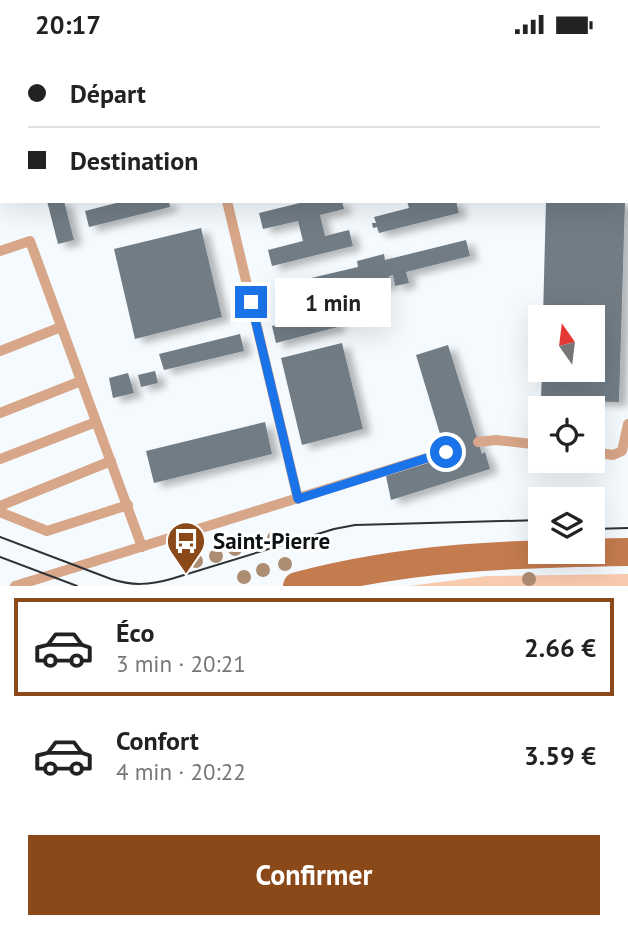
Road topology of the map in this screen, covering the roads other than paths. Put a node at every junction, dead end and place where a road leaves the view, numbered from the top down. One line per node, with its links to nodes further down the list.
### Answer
1 (227, 203): 15 (lane)
2 (0, 251): 3 (lane)
3 (61, 327): 4 (lane); 5 (lane)
4 (0, 351)
5 (81, 381): 6 (lane); 7 (lane)
6 (0, 413)
7 (96, 422): 13 (lane); 14 (lane)
8 (628, 424): 12 (lane)
9 (478, 442): 10 (lane)
10 (528, 444)
11 (446, 452): 15 (lane)
12 (605, 454)
13 (0, 459)
14 (111, 461): 16 (lane); 17 (lane)
15 (298, 499): 19 (lane)
16 (128, 505): 18 (lane); 19 (lane)
17 (0, 506)
18 (0, 512)
19 (142, 547): 21 (lane)
20 (628, 552): 22 (main road)
21 (15, 586)
22 (297, 586)

